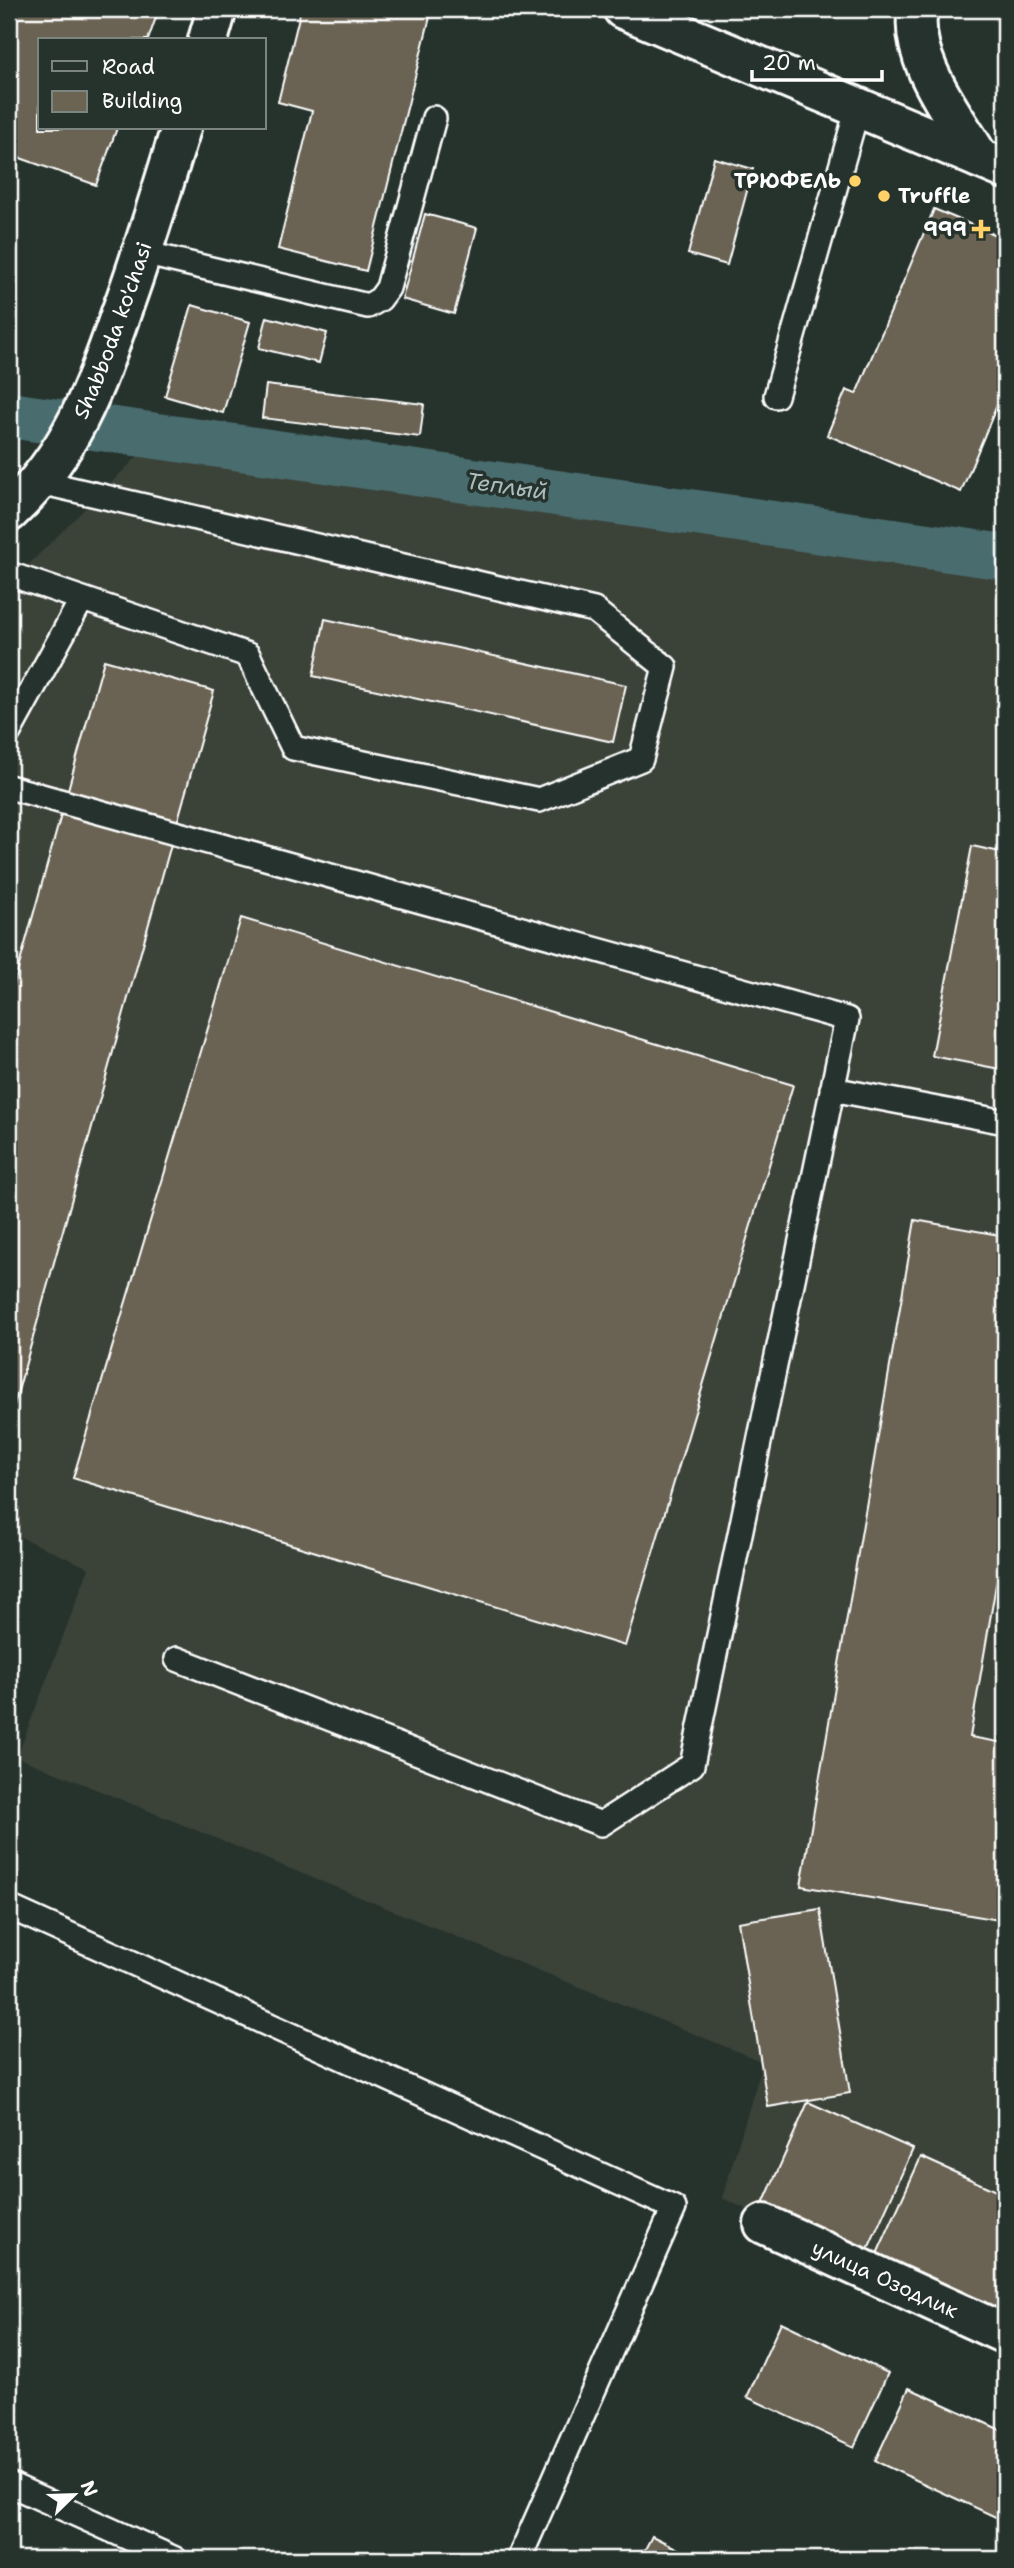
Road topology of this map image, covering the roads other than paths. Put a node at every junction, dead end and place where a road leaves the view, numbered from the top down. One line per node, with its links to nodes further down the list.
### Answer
1 (217, 9): 4 (main road)
2 (623, 9): 5 (main road)
3 (918, 9): 8 (main road)
4 (209, 38)
5 (858, 107): 8 (main road); 10 (lane)
6 (434, 118): 9 (lane)
7 (180, 130): 9 (main road, Shabboda ko'chasi)
8 (992, 164)
9 (143, 253): 11 (main road, Shabboda ko'chasi)
10 (776, 396)
11 (36, 481): 12 (main road, Shabboda ko'chasi); 14 (lane)
12 (9, 512)
13 (9, 574): 14 (lane)
14 (82, 599): 15 (lane)
15 (9, 732)
16 (9, 787): 17 (lane)
17 (832, 1089): 18 (lane); 19 (lane)
18 (1005, 1122)
19 (177, 1659)
20 (9, 1906): 25 (lane)
21 (764, 2224): 22 (main road, улица Озодлик)
22 (1005, 2334)
23 (9, 2484): 24 (lane)
24 (175, 2559)
25 (519, 2559)

